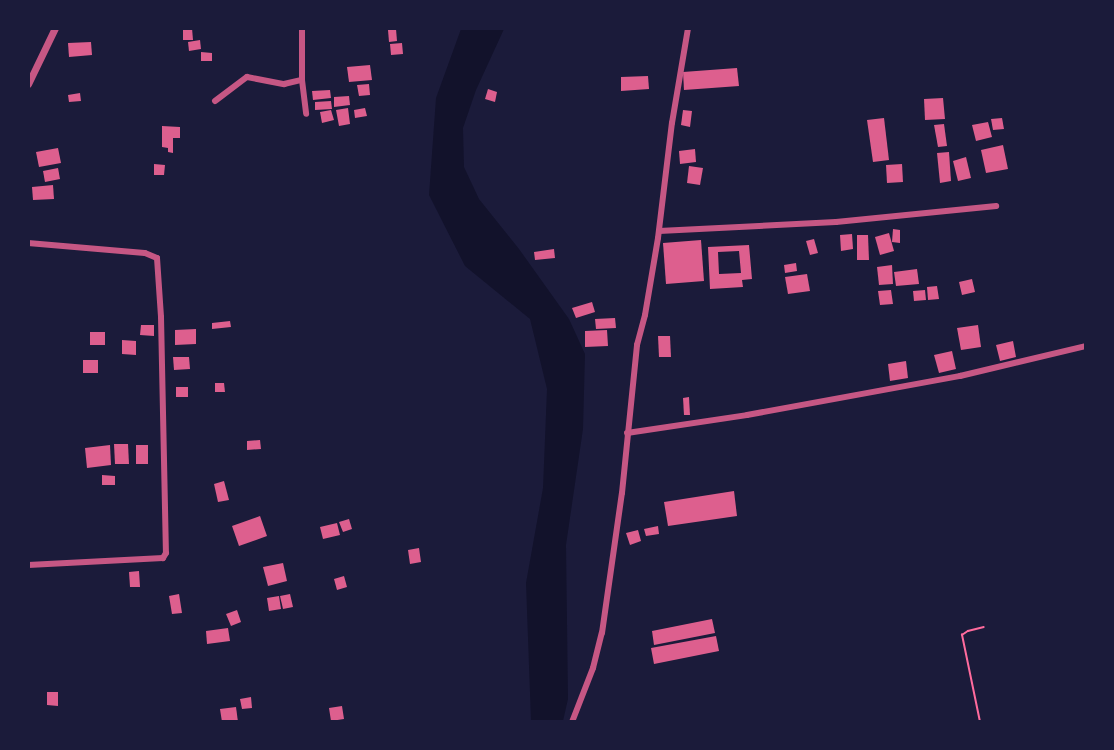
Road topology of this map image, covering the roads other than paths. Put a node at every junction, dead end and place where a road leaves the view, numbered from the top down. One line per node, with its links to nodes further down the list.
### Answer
1 (55, 28): 5 (street)
2 (302, 28): 4 (street)
3 (688, 28): 9 (street)
4 (302, 80): 6 (street); 7 (street)
5 (28, 84)
6 (214, 101)
7 (306, 114)
8 (996, 206): 9 (street)
9 (659, 231): 12 (street)
10 (28, 243): 13 (street)
11 (1086, 346): 12 (street)
12 (627, 433): 14 (street)
13 (28, 565)
14 (572, 722)

